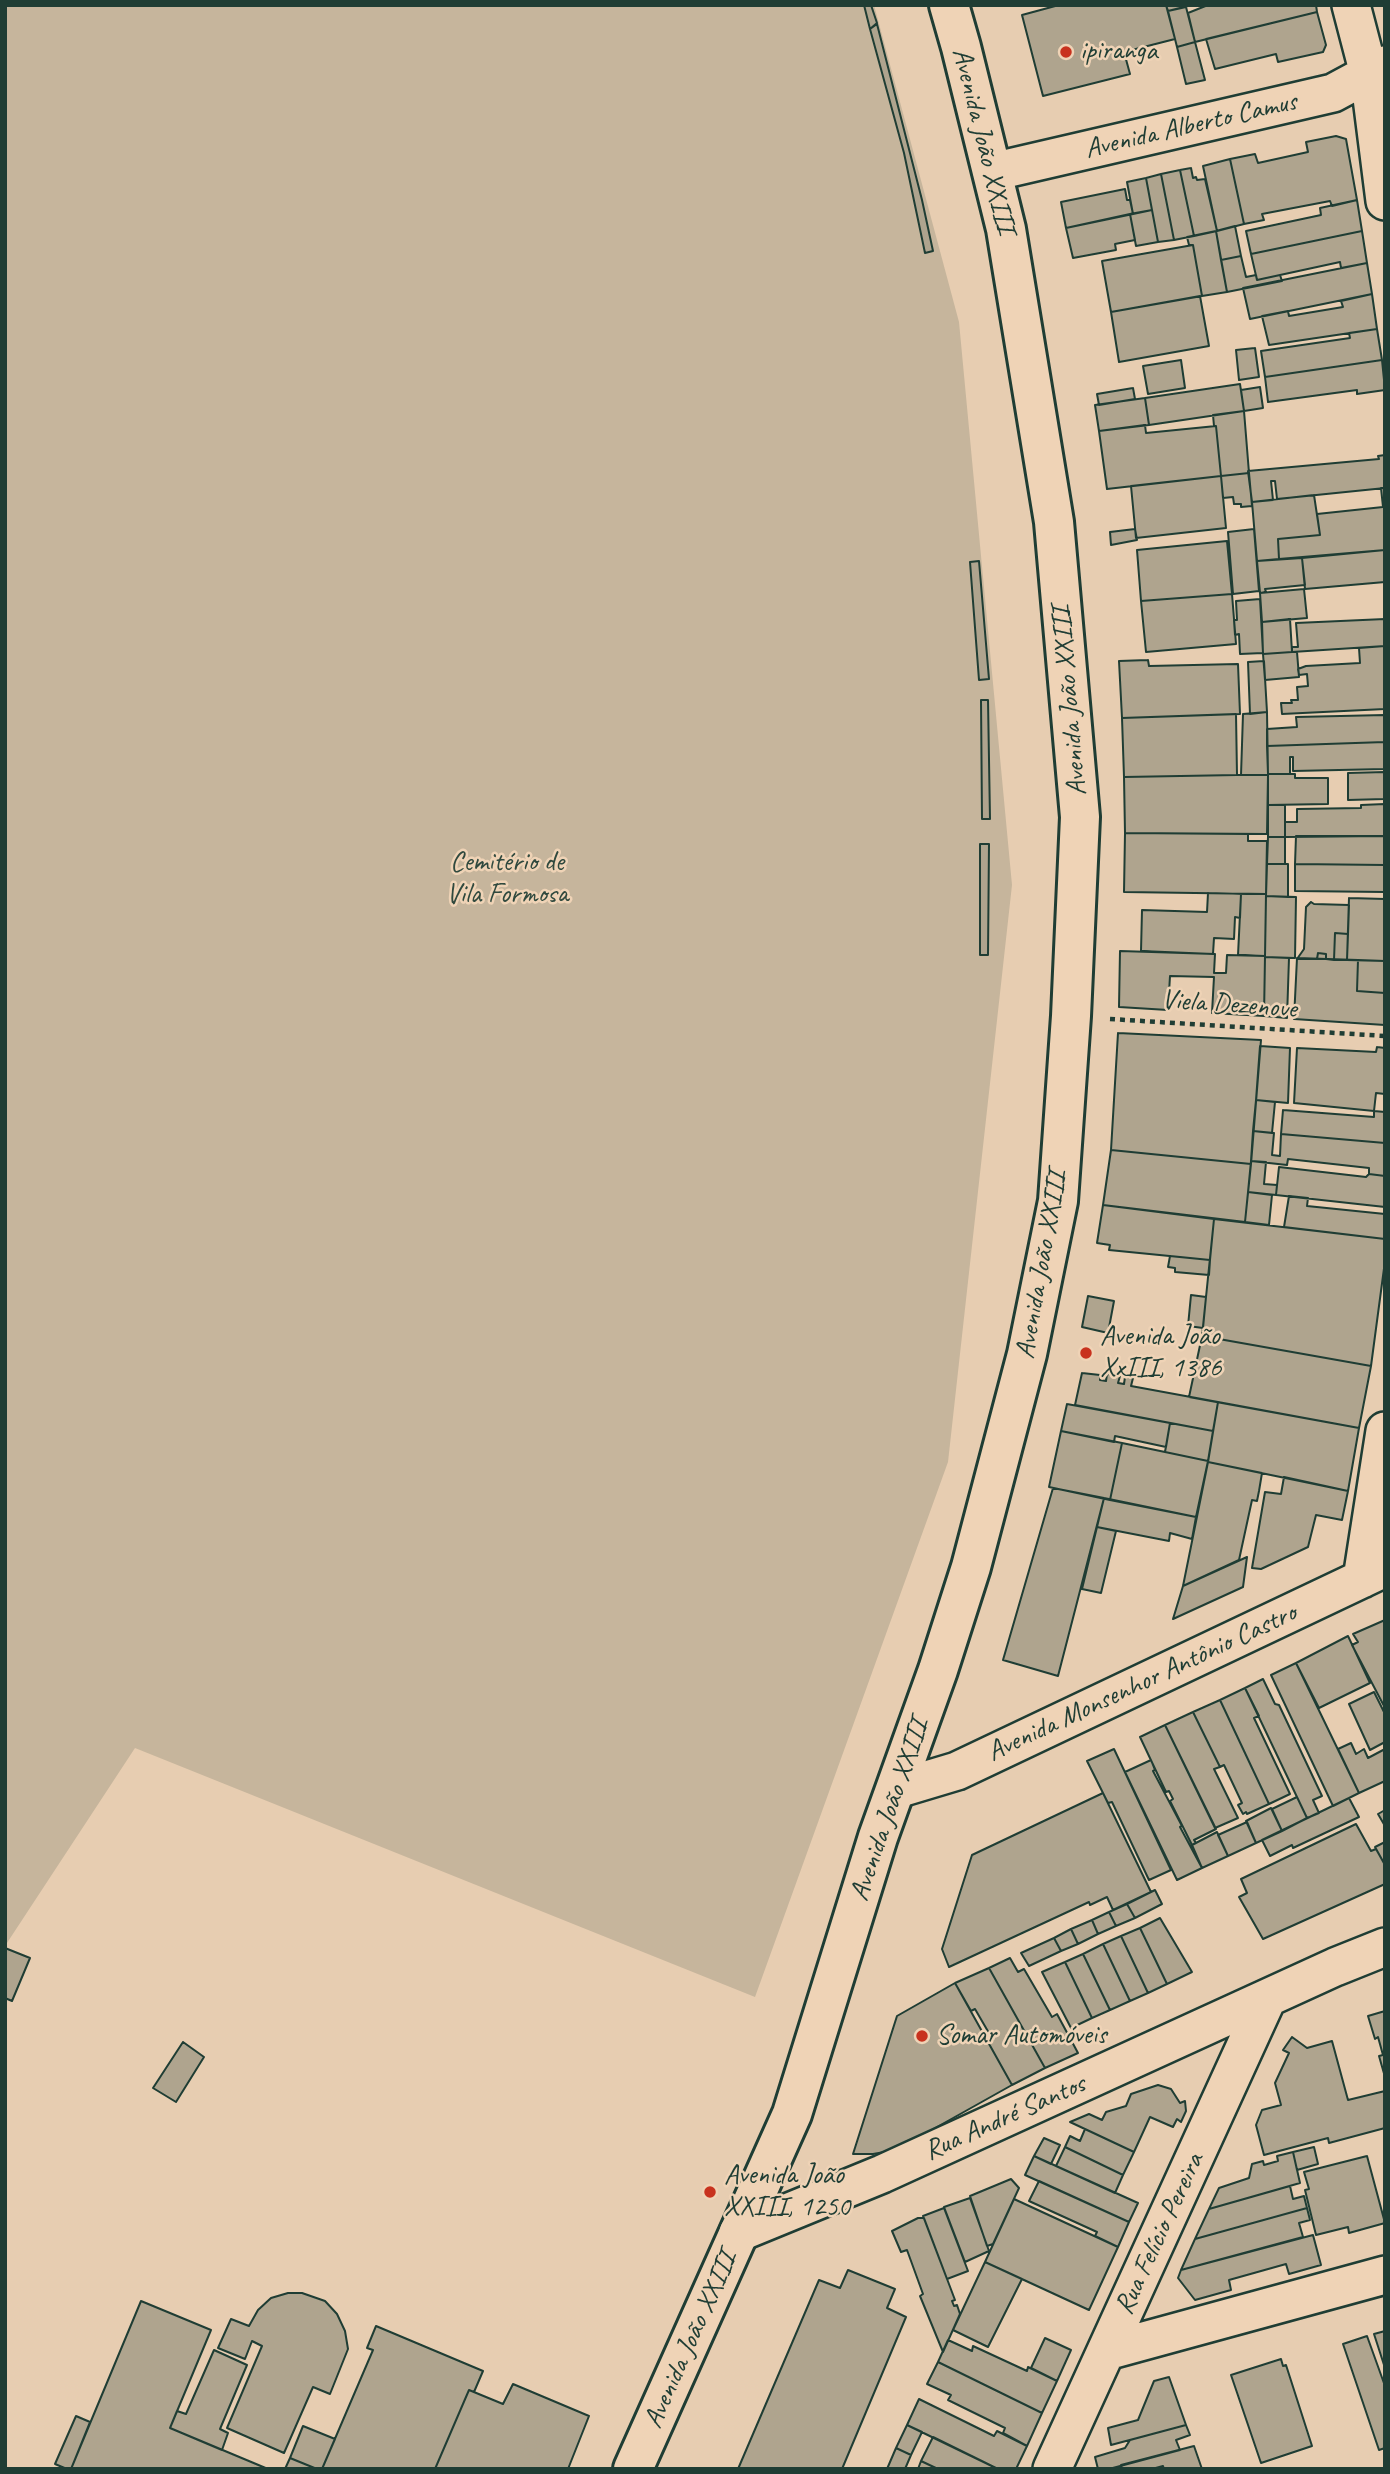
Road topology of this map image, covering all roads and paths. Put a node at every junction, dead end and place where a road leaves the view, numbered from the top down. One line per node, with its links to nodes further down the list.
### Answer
1 (949, 5): 4 (main road, Avenida João XXIII)
2 (1351, 5): 3 (street)
3 (1377, 69): 4 (street, Avenida Alberto Camus); 5 (street)
4 (992, 172): 6 (main road, Avenida João XXIII)
5 (1385, 201)
6 (1071, 1016): 7 (path, Viela Dezenove); 10 (main road, Avenida João XXIII)
7 (1385, 1036)
8 (1385, 1431): 9 (street)
9 (1374, 1573): 10 (street, Avenida Monsenhor Antônio Castro)
10 (897, 1789): 13 (main road, Avenida João XXIII)
11 (1385, 1947): 12 (street, Rua André Santos)
12 (1267, 1999): 13 (street, Rua André Santos); 15 (street, Rua Felício Pereira)
13 (738, 2233): 16 (main road, Avenida João XXIII)
14 (1385, 2275): 15 (street)
15 (1107, 2351): 17 (street, Rua Felício Pereira)
16 (634, 2469)
17 (1052, 2469)

